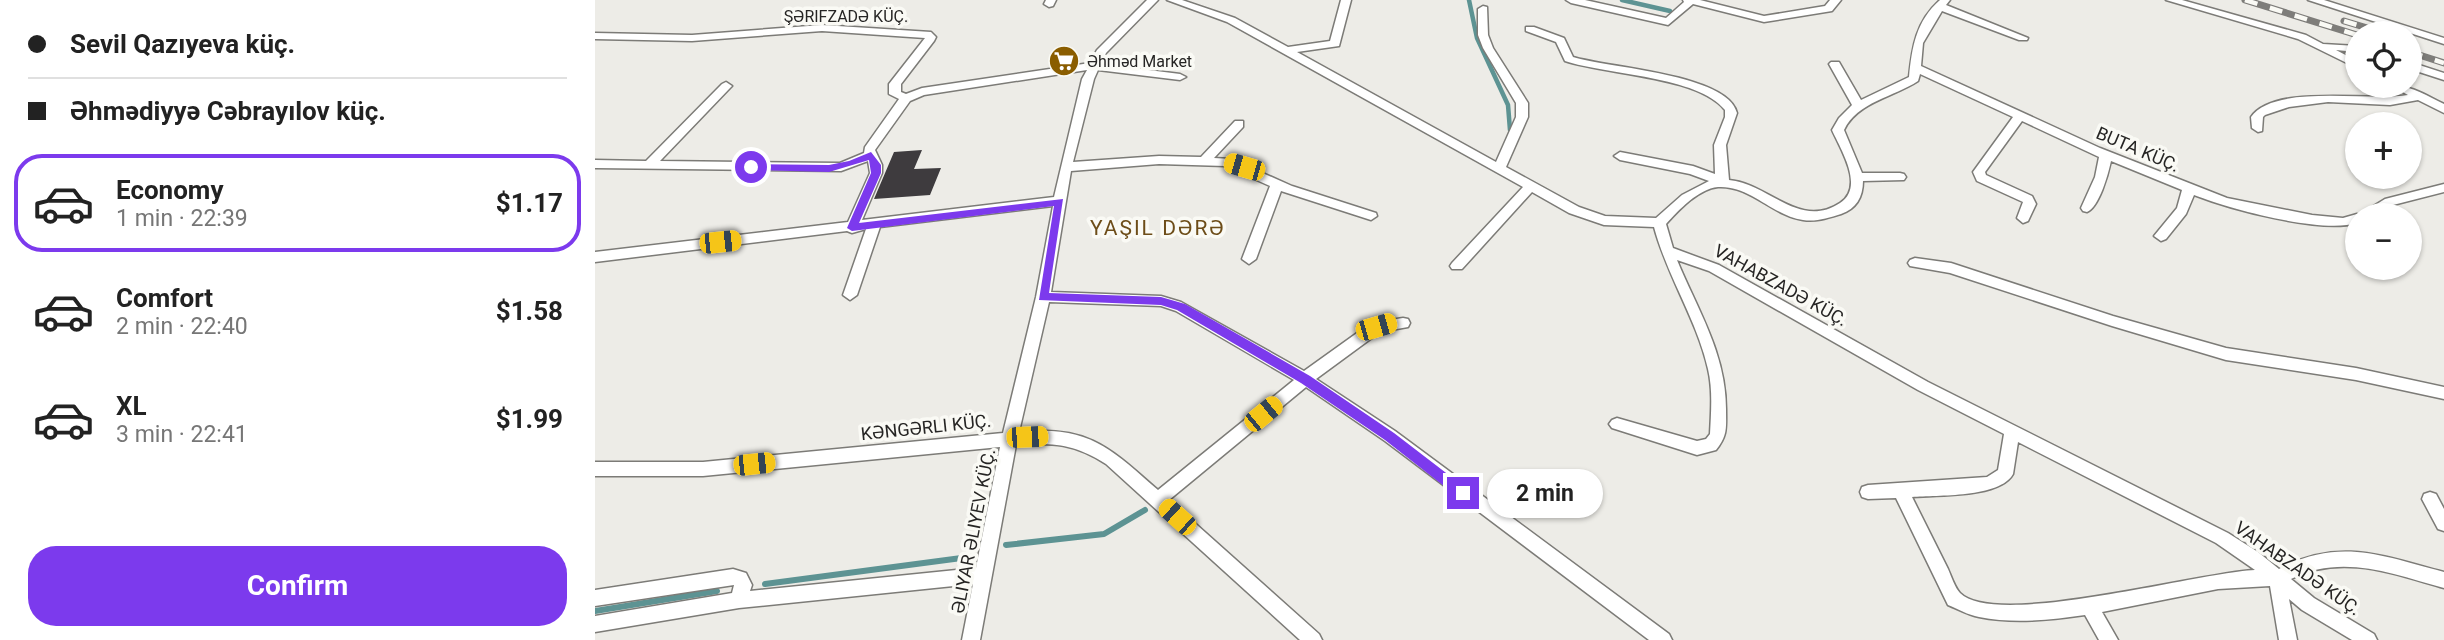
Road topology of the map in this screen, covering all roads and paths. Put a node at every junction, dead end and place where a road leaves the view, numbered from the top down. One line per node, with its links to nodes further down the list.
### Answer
1 (1153, 0): 26 (street, ƏLIYAR ƏLIYEV KÜÇ.)
2 (1172, 0): 12 (street)
3 (1193, 0): 12 (street)
4 (1346, 0): 23 (street)
5 (1571, 0): 10 (street)
6 (1738, 0): 14 (street)
7 (1836, 0): 14 (street)
8 (2171, 0): 15 (street)
9 (2313, 0): 20 (street)
10 (1689, 1): 14 (street)
11 (1942, 3): 19 (street); 27 (street)
12 (1206, 9): 23 (street)
13 (1483, 9): 47 (street)
14 (1736, 13)
15 (2241, 22): 17 (street); 21 (street)
16 (1530, 29): 50 (street)
17 (2231, 32)
18 (595, 36): 33 (street, ŞƏRIFZADƏ KÜÇ.)
19 (2023, 38)
20 (2444, 41)
21 (2326, 46): 22 (street); 24 (street)
22 (2345, 48)
23 (1288, 50): 47 (street)
24 (2345, 58)
25 (1835, 64): 35 (street)
26 (1093, 66): 29 (street); 33 (street); 46 (street, ƏLIYAR ƏLIYEV KÜÇ.)
27 (1917, 68): 35 (street); 37 (street, BUTA KÜÇ.)
28 (2422, 69): 30 (street)
29 (1180, 77)
30 (2444, 77)
31 (726, 86): 45 (street)
32 (2422, 97): 36 (street)
33 (905, 98): 40 (street)
34 (2413, 98): 39 (street)
35 (1859, 107): 48 (street)
36 (2444, 109)
37 (2019, 117): 41 (street, BUTA KÜÇ.); 59 (street)
38 (1239, 124): 43 (street)
39 (2257, 128)
40 (871, 155): 45 (street); 63 (street)
41 (2106, 155): 54 (street, BUTA KÜÇ.); 57 (street)
42 (1620, 156): 50 (street)
43 (1205, 160): 46 (street); 51 (street)
44 (595, 164): 45 (street)
45 (649, 165)
46 (1066, 167): 55 (street, ƏLIYAR ƏLIYEV KÜÇ.)
47 (1499, 170): 52 (street)
48 (1857, 177): 49 (street); 50 (street)
49 (1900, 177)
50 (1723, 182): 61 (street)
51 (1277, 185): 58 (street); 67 (street)
52 (1530, 187): 61 (street); 69 (street)
53 (2444, 188): 56 (street)
54 (2188, 189): 60 (street, BUTA KÜÇ.); 64 (street)
55 (1060, 201): 62 (street); 71 (street, ƏLIYAR ƏLIYEV KÜÇ.)
56 (2387, 203)
57 (2087, 208)
58 (1371, 216)
59 (2023, 218)
60 (2345, 222)
61 (1659, 223): 65 (street)
62 (874, 225): 63 (street); 70 (street)
63 (852, 228): 66 (street)
64 (2161, 236)
65 (1667, 251): 75 (street); 76 (street, VAHABZADƏ KÜÇ.)
66 (595, 257)
67 (1249, 259)
68 (1915, 263): 74 (street)
69 (1457, 266)
70 (850, 295)
71 (1043, 297): 73 (street); 77 (street, ƏLIYAR ƏLIYEV KÜÇ.)
72 (1403, 323): 73 (street)
73 (1305, 379): 82 (street); 93 (street)
74 (2444, 393)
75 (1617, 424)
76 (2012, 431): 79 (street); 85 (street, VAHABZADƏ KÜÇ.)
77 (1010, 438): 78 (street, KƏNGƏRLI KÜÇ.); 82 (street, KƏNGƏRLI KÜÇ.); 84 (street, ƏLIYAR ƏLIYEV KÜÇ.)
78 (595, 469)
79 (1901, 491): 80 (street); 89 (street)
80 (1868, 492)
81 (2430, 499): 83 (street)
82 (1158, 500): 92 (street, KƏNGƏRLI KÜÇ.)
83 (2444, 524)
84 (985, 575): 88 (street); 91 (street, ƏLIYAR ƏLIYEV KÜÇ.)
85 (2277, 578): 86 (street); 89 (street); 95 (street); 96 (street, VAHABZADƏ KÜÇ.)
86 (2444, 580)
87 (595, 598): 88 (street)
88 (739, 600): 90 (street)
89 (2090, 607): 94 (street)
90 (595, 624)
91 (971, 640)
92 (1313, 640)
93 (1663, 640)
94 (2109, 640)
95 (2288, 640)
96 (2368, 640)

